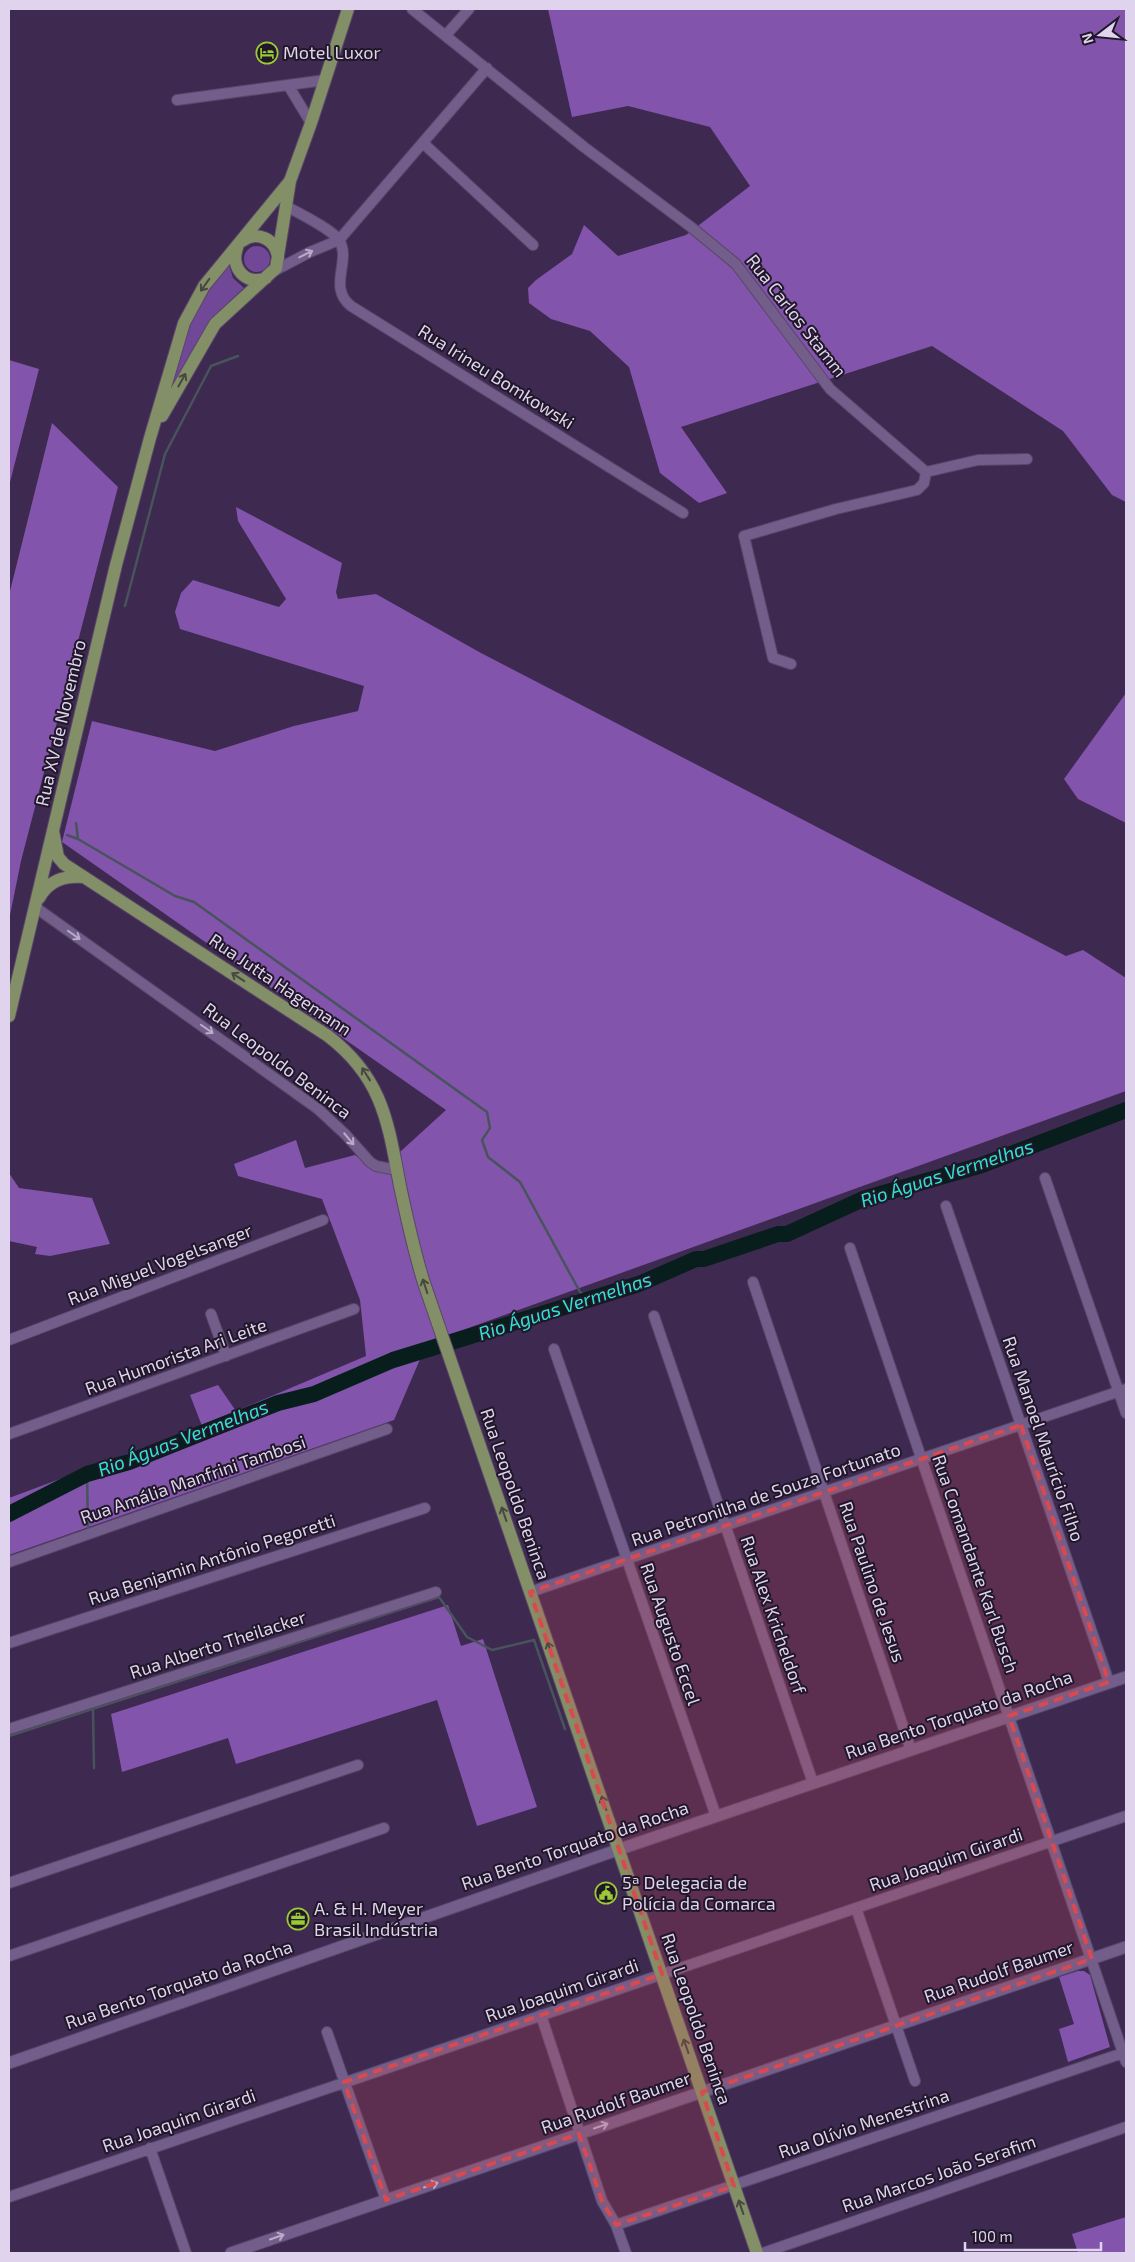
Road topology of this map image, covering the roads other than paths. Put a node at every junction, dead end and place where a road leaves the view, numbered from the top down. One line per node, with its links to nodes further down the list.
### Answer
1 (348, 9): 6 (main road, Rua XV de Novembro)
2 (412, 9): 4 (street, Rua Carlos Stamm)
3 (469, 9): 4 (street)
4 (446, 35): 5 (street, Rua Carlos Stamm)
5 (487, 68): 10 (street); 20 (street, Rua Carlos Stamm)
6 (325, 80): 7 (street); 9 (main road, Rua XV de Novembro)
7 (288, 85): 8 (street); 9 (street)
8 (177, 100)
9 (311, 123): 11 (main road, Rua XV de Novembro)
10 (423, 143): 13 (street); 14 (street)
11 (290, 181): 12 (main road, Rua XV de Novembro); 15 (main road, Rua XV de Novembro)
12 (286, 206): 13 (street); 16 (main road, Rua XV de Novembro)
13 (339, 240): 17 (street, one-way to 13); 21 (street, Rua Irineu Bomkowski)
14 (533, 245)
15 (238, 246): 16 (main road); 17 (main road); 18 (main road, Rua XV de Novembro, one-way to 18)
16 (278, 258): 17 (main road, Rua XV de Novembro)
17 (271, 274): 18 (main road, Rua XV de Novembro, one-way to 17)
18 (150, 438): 23 (main road, Rua XV de Novembro)
19 (1026, 459): 20 (street)
20 (926, 472): 22 (street)
21 (683, 513)
22 (791, 664)
23 (53, 831): 24 (main road, Rua Jutta Hagemann); 25 (main road, Rua XV de Novembro)
24 (83, 877): 25 (main road); 27 (main road, Rua Jutta Hagemann, one-way to 24)
25 (34, 907): 26 (main road, Rua XV de Novembro); 27 (street, Rua Leopoldo Beninca, one-way to 27)
26 (9, 1016)
27 (397, 1170): 51 (main road, Rua Leopoldo Beninca, one-way to 27)
28 (1045, 1178): 39 (street)
29 (946, 1206): 41 (street, Rua Manoel Maurício Filho)
30 (323, 1220): 36 (street, Rua Miguel Vogelsanger)
31 (850, 1248): 44 (street, Rua Comandante Karl Busch)
32 (753, 1282): 45 (street, Rua Paulino de Jesus)
33 (354, 1309): 38 (street, Rua Humorista Ari Leite)
34 (211, 1314): 38 (street)
35 (654, 1316): 47 (street, Rua Alex Kricheldorf)
36 (9, 1340)
37 (554, 1349): 48 (street, Rua Augusto Eccel)
38 (226, 1356): 43 (street, Rua Humorista Ari Leite)
39 (1123, 1390): 40 (street); 41 (street, Rua Petronilha de Souza Fortunato)
40 (1126, 1413)
41 (1021, 1425): 44 (street, Rua Petronilha de Souza Fortunato); 54 (street, Rua Manoel Maurício Filho)
42 (387, 1429): 49 (street, Rua Amália Manfrini Tambosi)
43 (9, 1434)
44 (922, 1459): 45 (street, Rua Petronilha de Souza Fortunato); 55 (street, Rua Comandante Karl Busch)
45 (824, 1492): 47 (street, Rua Petronilha de Souza Fortunato); 57 (street, Rua Paulino de Jesus)
46 (425, 1508): 52 (street, Rua Benjamin Antônio Pegoretti)
47 (725, 1526): 48 (street, Rua Petronilha de Souza Fortunato); 59 (street, Rua Alex Kricheldorf)
48 (627, 1560): 51 (street, Rua Petronilha de Souza Fortunato); 60 (street, Rua Augusto Eccel)
49 (9, 1562)
50 (436, 1592): 56 (street, Rua Alberto Theilacker)
51 (530, 1592): 64 (main road, Rua Leopoldo Beninca, one-way to 51)
52 (9, 1643)
53 (1126, 1677): 54 (street, Rua Bento Torquato da Rocha)
54 (1109, 1682): 55 (street, Rua Bento Torquato da Rocha)
55 (1009, 1716): 57 (street, Rua Bento Torquato da Rocha); 63 (street, Rua Comandante Karl Busch)
56 (9, 1729)
57 (912, 1750): 59 (street, Rua Bento Torquato da Rocha)
58 (358, 1765): 65 (street)
59 (813, 1783): 60 (street, Rua Bento Torquato da Rocha)
60 (716, 1816): 64 (street, Rua Bento Torquato da Rocha)
61 (1126, 1816): 63 (street, Rua Joaquim Girardi)
62 (384, 1828): 68 (street)
63 (1051, 1841): 66 (street, Rua Joaquim Girardi); 69 (street, Rua Comandante Karl Busch)
64 (620, 1849): 70 (main road, Rua Leopoldo Beninca); 75 (street, Rua Bento Torquato da Rocha)
65 (9, 1883)
66 (856, 1908): 70 (street, Rua Joaquim Girardi); 72 (street)
67 (1126, 1947): 69 (street, Rua Rudolf Baumer)
68 (9, 1956)
69 (1092, 1959): 72 (street, Rua Rudolf Baumer); 74 (street, Rua Comandante Karl Busch)
70 (662, 1974): 71 (street, Rua Joaquim Girardi); 78 (main road, Rua Leopoldo Beninca, one-way to 70)
71 (541, 2015): 77 (street, Rua Joaquim Girardi); 80 (street)
72 (896, 2026): 76 (street); 78 (street, Rua Rudolf Baumer)
73 (327, 2032): 77 (street)
74 (1125, 2057): 82 (street, Rua Olívio Menestrina)
75 (9, 2063)
76 (915, 2081)
77 (344, 2082): 81 (street, Rua Joaquim Girardi); 84 (street)
78 (702, 2092): 80 (street, Rua Rudolf Baumer, one-way to 78); 82 (main road, Rua Leopoldo Beninca)
79 (1126, 2127): 90 (street, Rua Marcos João Serafim)
80 (579, 2134): 84 (street, Rua Rudolf Baumer, one-way to 80); 85 (street)
81 (150, 2148): 83 (street, Rua Joaquim Girardi); 86 (street)
82 (734, 2186): 85 (street, Rua Olívio Menestrina); 89 (main road, Rua Leopoldo Beninca, one-way to 82)
83 (9, 2197)
84 (386, 2200): 87 (street, Rua Rudolf Baumer, one-way to 84)
85 (616, 2225): 88 (street)
86 (186, 2253)
87 (231, 2253)
88 (626, 2253)
89 (757, 2253)
90 (764, 2253)

